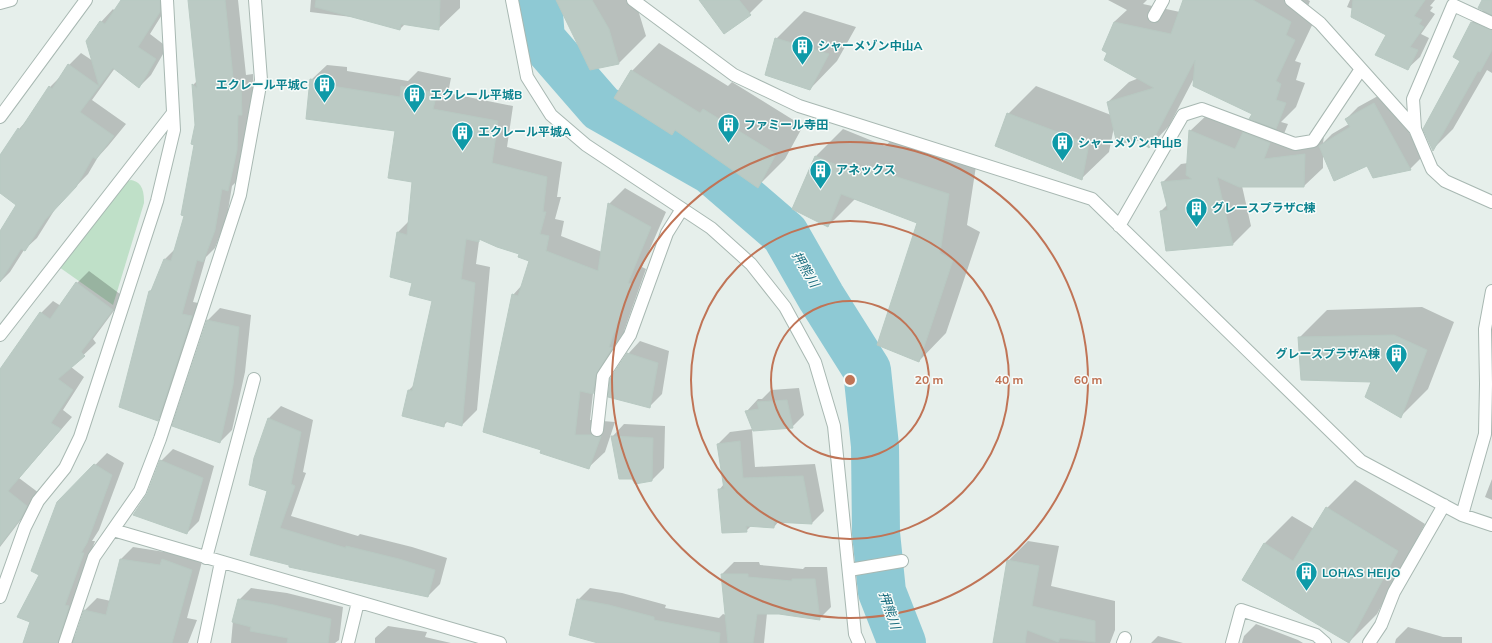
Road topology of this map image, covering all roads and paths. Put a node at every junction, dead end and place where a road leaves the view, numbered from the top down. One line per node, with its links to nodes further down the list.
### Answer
1 (11, 0): 9 (street)
2 (86, 0): 14 (street)
3 (167, 0): 13 (street)
4 (256, 0): 26 (street)
5 (512, 0): 17 (street)
6 (633, 0): 18 (street)
7 (1163, 0): 10 (street)
8 (1291, 0): 12 (street)
9 (0, 3)
10 (1154, 16)
11 (1492, 23): 15 (street)
12 (1361, 69): 15 (street); 18 (street)
13 (173, 113): 20 (street); 31 (street)
14 (0, 117)
15 (1415, 129): 16 (street)
16 (1492, 202)
17 (682, 209): 22 (street); 30 (street)
18 (1119, 226): 23 (street)
19 (1492, 291): 24 (street)
20 (0, 335)
21 (254, 379): 27 (street)
22 (597, 430)
23 (1444, 505): 24 (street); 40 (street)
24 (1462, 515): 25 (street)
25 (1492, 525)
26 (113, 530): 27 (street); 33 (street)
27 (206, 558): 29 (street)
28 (902, 561): 30 (street)
29 (221, 562): 32 (street); 34 (street)
30 (849, 570): 37 (street)
31 (0, 597)
32 (358, 602): 35 (street); 36 (street)
33 (65, 643)
34 (204, 643)
35 (348, 643)
36 (500, 643)
37 (858, 643)
38 (1232, 643): 39 (street)
39 (1325, 643)
40 (1369, 643)

